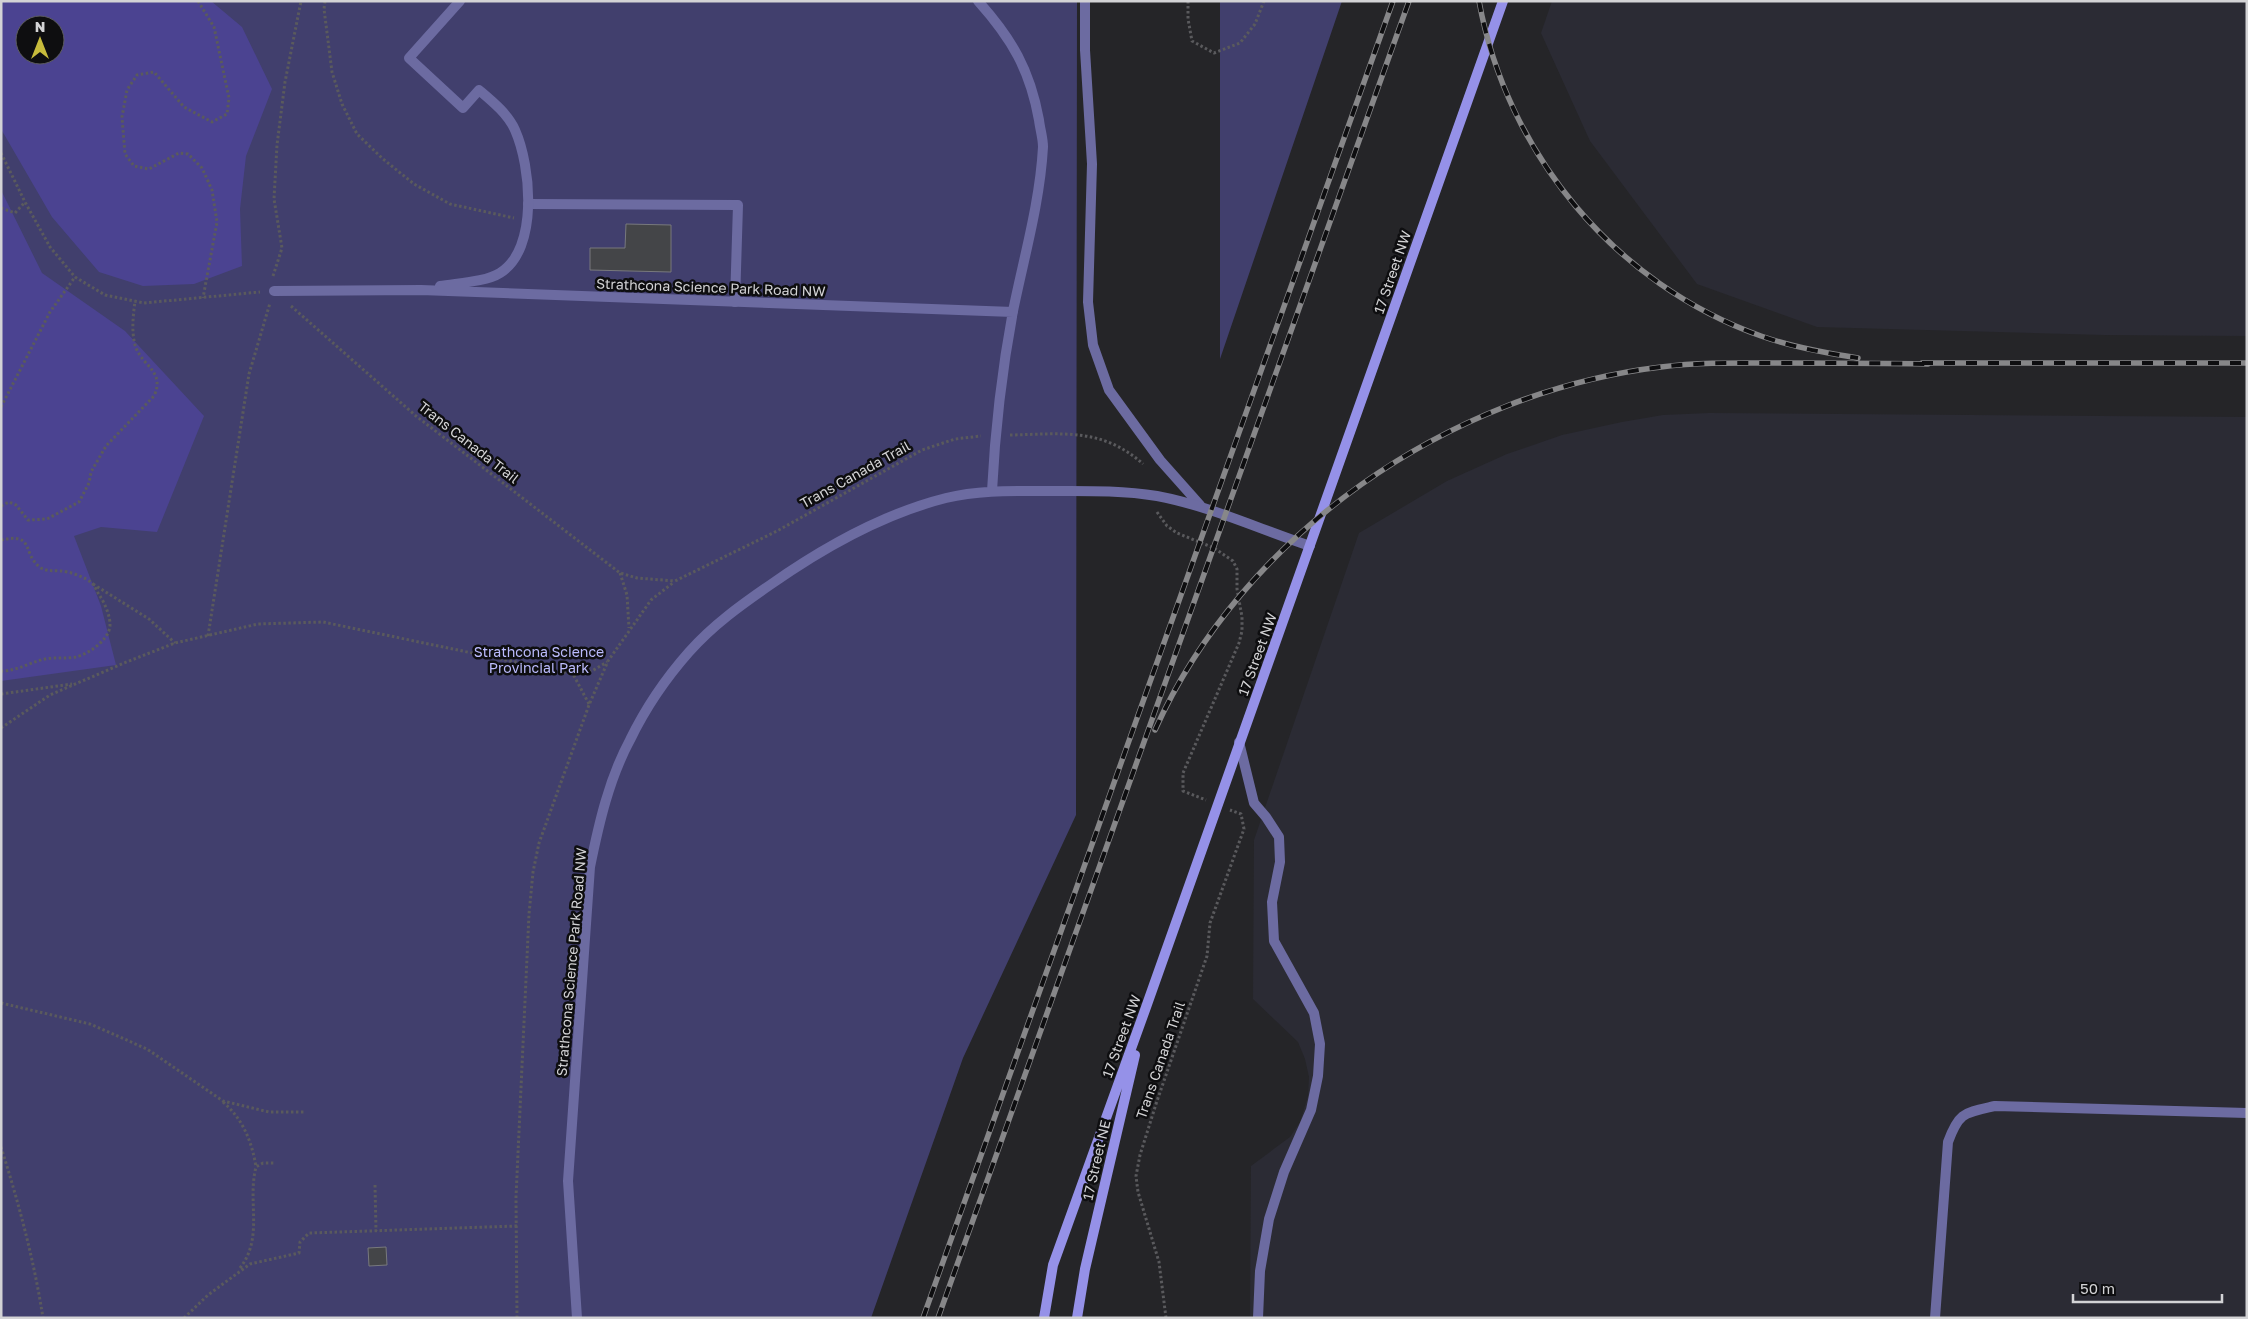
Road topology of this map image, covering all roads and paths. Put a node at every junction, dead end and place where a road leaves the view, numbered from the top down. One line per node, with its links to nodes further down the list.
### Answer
1 (198, 1): 18 (path)
2 (301, 1): 17 (path)
3 (325, 1): 14 (path)
4 (460, 1): 12 (street, Strathcona Science Park Road NW)
5 (978, 1): 21 (street)
6 (1085, 1): 27 (street)
7 (1188, 1): 8 (path)
8 (1264, 1)
9 (1503, 1): 31 (main road, 17 Street NW)
10 (1, 154): 11 (path)
11 (24, 202): 13 (path); 15 (path)
12 (528, 204): 14 (street, Strathcona Science Park Road NW); 20 (street)
13 (1, 208)
14 (527, 220): 16 (street, Strathcona Science Park Road NW)
15 (75, 277): 19 (path); 22 (path)
16 (407, 290): 17 (street, Strathcona Science Park Road NW); 20 (street, Strathcona Science Park Road NW)
17 (274, 291): 18 (path); 32 (path, Trans Canada Trail); 36 (path)
18 (203, 298): 19 (path)
19 (135, 301): 28 (path)
20 (735, 302): 21 (street, Strathcona Science Park Road NW)
21 (1013, 312): 26 (street)
22 (1, 407)
23 (1004, 435): 25 (path)
24 (982, 436): 33 (path, Trans Canada Trail)
25 (1146, 467)
26 (992, 491): 27 (street, Strathcona Science Park Road NW); 63 (street, Strathcona Science Park Road NW)
27 (1200, 505): 31 (street, Strathcona Science Park Road NW)
28 (1, 506)
29 (1157, 511): 46 (path)
30 (1, 540): 34 (path)
31 (1310, 546): 45 (main road, 17 Street NW)
32 (620, 573): 33 (path, Trans Canada Trail); 35 (path)
33 (675, 581): 35 (path)
34 (92, 583): 37 (path); 39 (path)
35 (629, 629): 38 (path)
36 (208, 636): 37 (path); 40 (path)
37 (175, 644): 41 (path)
38 (608, 661): 40 (path); 43 (path)
39 (1, 671)
40 (573, 674): 43 (path)
41 (80, 683): 42 (path); 44 (path)
42 (1, 694)
43 (589, 705): 57 (path)
44 (1, 728)
45 (1239, 742): 49 (main road, 17 Street NW); 67 (street)
46 (1195, 796)
47 (1241, 814): 66 (path, Trans Canada Trail)
48 (1, 1003): 50 (path)
49 (1145, 1010): 64 (main road, 17 Street NW); 65 (main road, 17 Street NE)
50 (221, 1100): 51 (path); 55 (path)
51 (304, 1112)
52 (2247, 1113): 68 (street)
53 (1, 1147): 60 (path)
54 (275, 1163): 55 (path)
55 (256, 1167): 59 (path)
56 (375, 1185): 58 (path)
57 (517, 1226): 58 (path); 62 (path)
58 (376, 1231): 59 (path)
59 (238, 1271): 61 (path)
60 (43, 1318)
61 (184, 1318)
62 (516, 1318)
63 (577, 1318)
64 (1044, 1318)
65 (1077, 1318)
66 (1166, 1318)
67 (1258, 1318)
68 (1935, 1318)

